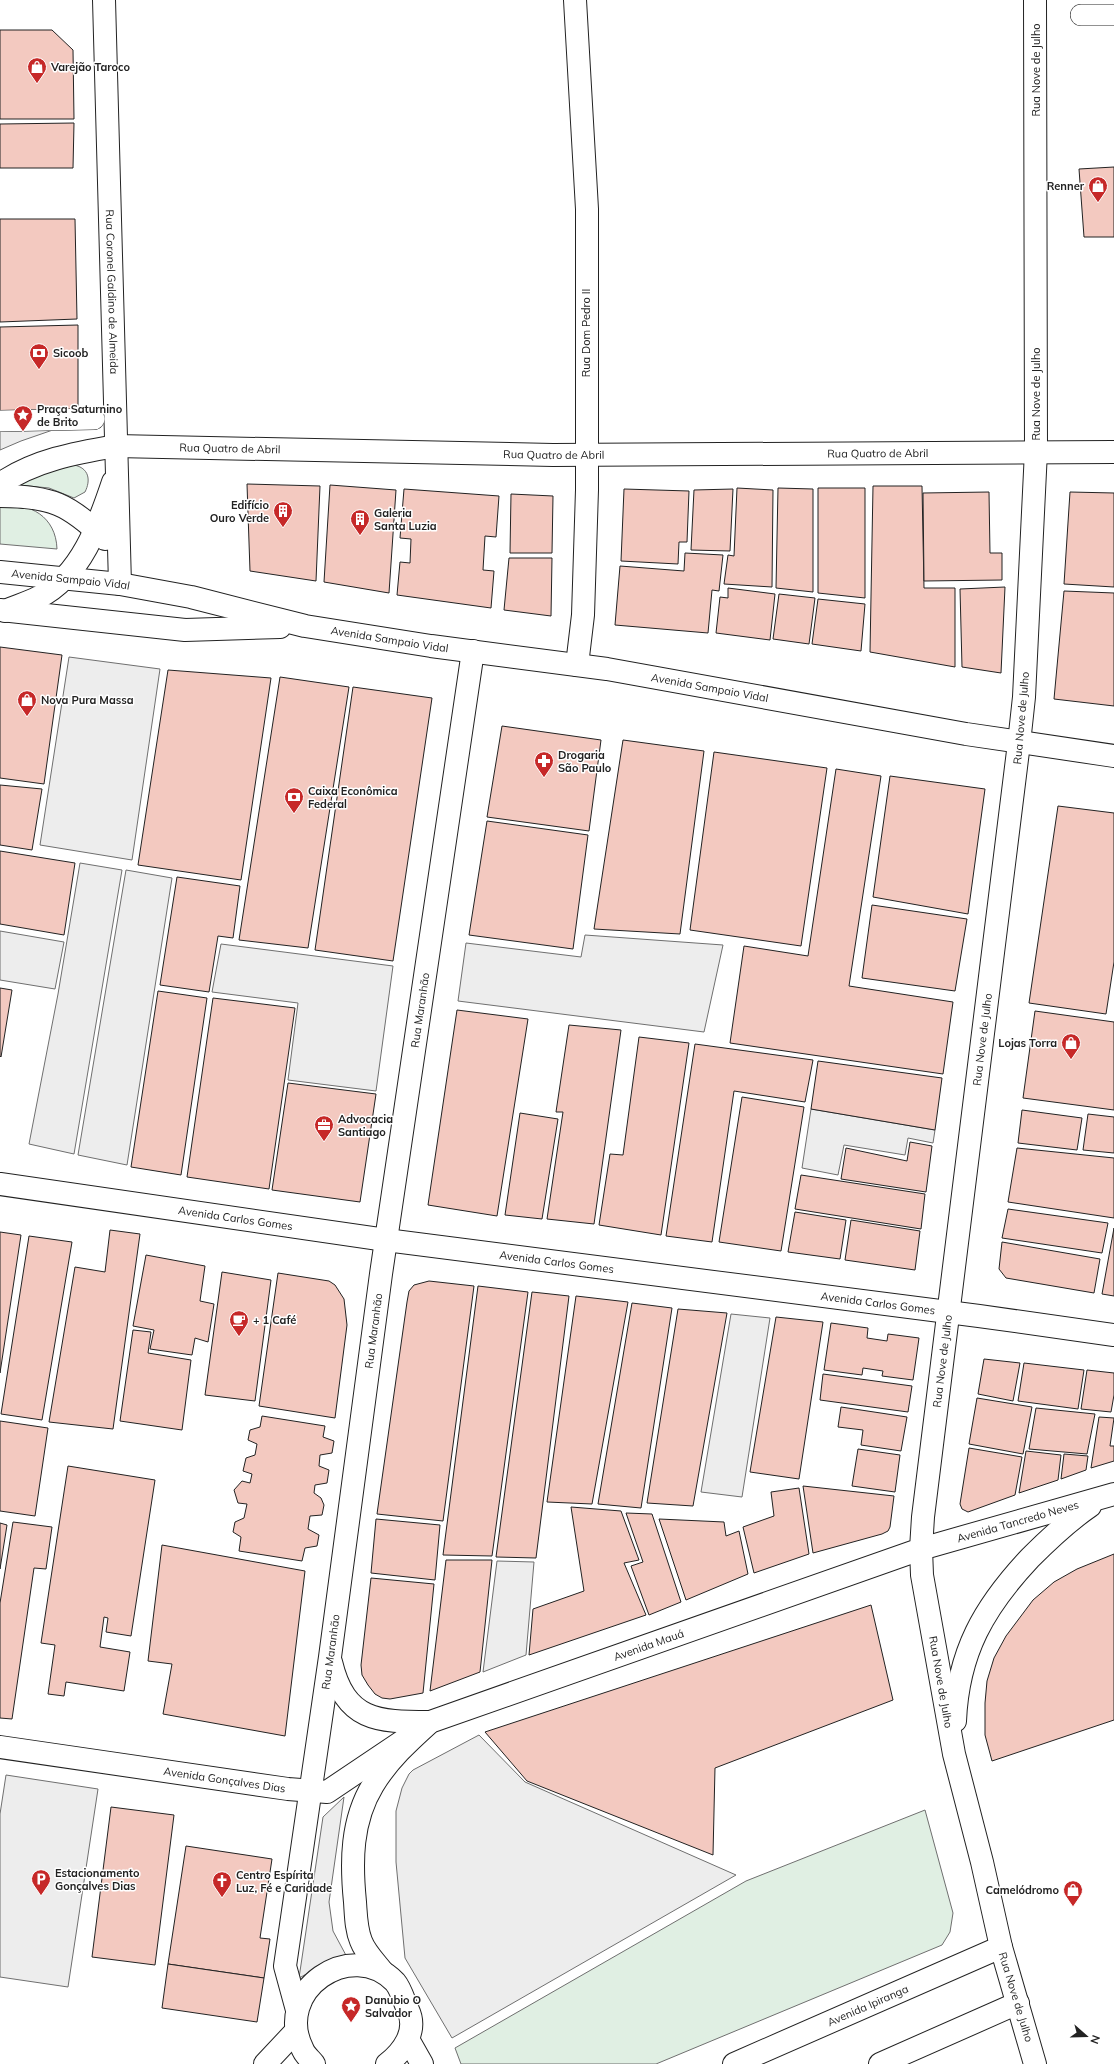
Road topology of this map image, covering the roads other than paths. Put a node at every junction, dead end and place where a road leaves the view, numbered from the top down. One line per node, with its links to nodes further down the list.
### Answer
1 (104, 0): 8 (main road, Rua Coronel Galdino de Almeida)
2 (575, 0): 11 (main road, Rua Dom Pedro II)
3 (1036, 0): 9 (main road, Rua Nove de Julho)
4 (1080, 14): 5 (street)
5 (1114, 15)
6 (94, 419): 7 (street)
7 (0, 421)
8 (116, 446): 11 (main road, Rua Quatro de Abril); 12 (main road, Rua Coronel Galdino de Almeida); 13 (main road, Rua Quatro de Abril)
9 (1036, 451): 10 (main road, Rua Quatro de Abril); 11 (main road, Rua Quatro de Abril); 24 (main road, Rua Nove de Julho)
10 (1114, 452)
11 (586, 454): 23 (main road, Rua Dom Pedro II)
12 (116, 470): 15 (main road); 16 (main road, Rua Coronel Galdino de Almeida)
13 (0, 484)
14 (0, 496): 15 (main road)
15 (95, 529): 16 (main road); 18 (main road)
16 (120, 562): 19 (main road, Rua Coronel Galdino de Almeida)
17 (0, 572): 18 (main road, Avenida Sampaio Vidal)
18 (66, 578): 19 (main road, Avenida Sampaio Vidal); 20 (main road)
19 (120, 584): 21 (main road, Avenida Sampaio Vidal)
20 (2, 611): 21 (main road, Avenida Sampaio Vidal)
21 (305, 626): 22 (main road, Avenida Sampaio Vidal)
22 (473, 651): 23 (main road, Avenida Sampaio Vidal); 27 (main road, Rua Maranhão)
23 (577, 665): 24 (main road, Avenida Sampaio Vidal)
24 (1020, 743): 25 (main road, Avenida Sampaio Vidal); 28 (main road, Rua Nove de Julho)
25 (1114, 756)
26 (0, 1184): 27 (main road, Avenida Carlos Gomes)
27 (386, 1240): 28 (main road, Avenida Carlos Gomes); 32 (main road, Rua Maranhão)
28 (948, 1313): 29 (main road, Avenida Carlos Gomes); 31 (main road, Rua Nove de Julho)
29 (1114, 1335)
30 (1111, 1495): 31 (main road, Avenida Tancredo Neves); 35 (main road)
31 (921, 1549): 33 (main road, Avenida Mauá); 35 (main road, Rua Nove de Julho)
32 (330, 1657): 33 (main road); 36 (main road, Rua Maranhão)
33 (430, 1722): 36 (main road, Avenida Gonçalves Dias); 38 (main road, Avenida Mauá)
34 (0, 1747): 36 (main road, Avenida Gonçalves Dias)
35 (954, 1754): 37 (main road, Rua Nove de Julho)
36 (310, 1791): 40 (main road, Rua Maranhão)
37 (1001, 1946): 39 (main road, Rua Nove de Julho); 47 (main road, Avenida Ipiranga)
38 (382, 1971): 40 (main road); 42 (main road)
39 (1018, 2004): 48 (main road); 49 (main road, Rua Nove de Julho)
40 (297, 2010): 41 (main road)
41 (296, 2031): 43 (main road); 44 (main road)
42 (408, 2041): 45 (main road); 46 (main road)
43 (265, 2064)
44 (314, 2064)
45 (387, 2064)
46 (422, 2064)
47 (734, 2064)
48 (880, 2064)
49 (1036, 2064)

